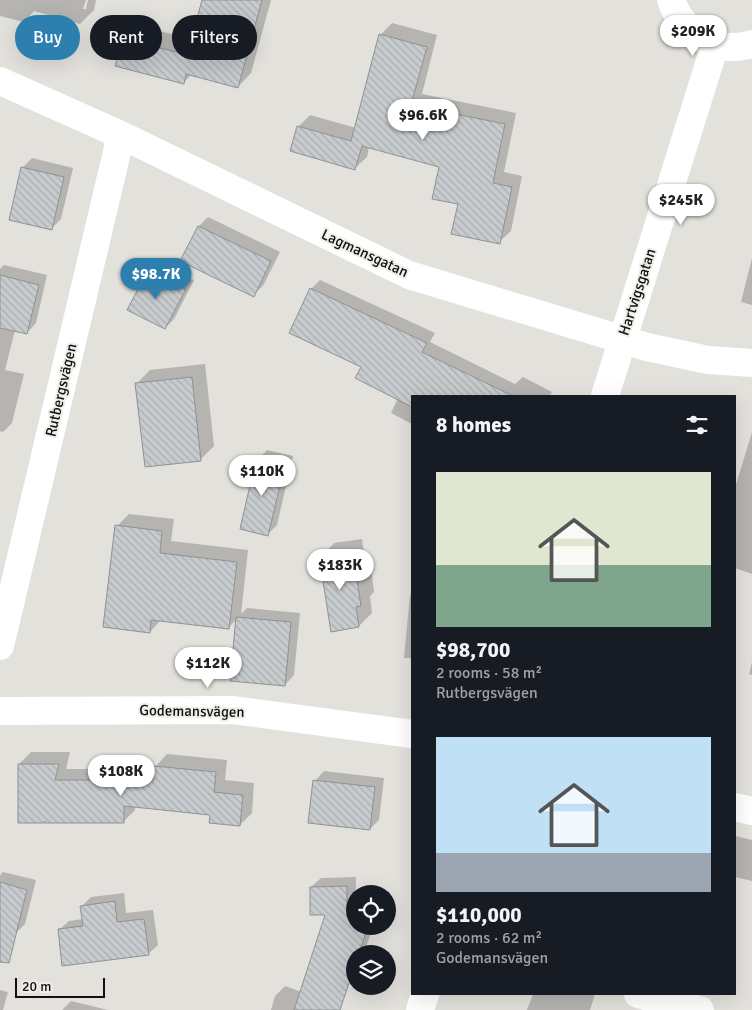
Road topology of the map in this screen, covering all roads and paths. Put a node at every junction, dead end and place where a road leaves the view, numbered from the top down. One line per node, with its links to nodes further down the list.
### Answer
1 (671, 0): 3 (street)
2 (752, 44): 3 (street)
3 (716, 45): 6 (street, Hartvigsgatan)
4 (0, 81): 5 (street, Lagmansgatan)
5 (122, 135): 6 (street, Lagmansgatan); 9 (street, Rutbergsvägen)
6 (622, 341): 7 (street, Lagmansgatan); 8 (street, Hartvigsgatan)
7 (752, 363)
8 (606, 395)
9 (0, 646)
10 (0, 711): 11 (street, Godemansvägen)
11 (411, 734)
12 (736, 807): 13 (street)
13 (752, 811)
14 (425, 995): 16 (street)
15 (642, 995): 17 (street)
16 (420, 1010)
17 (700, 1010)

